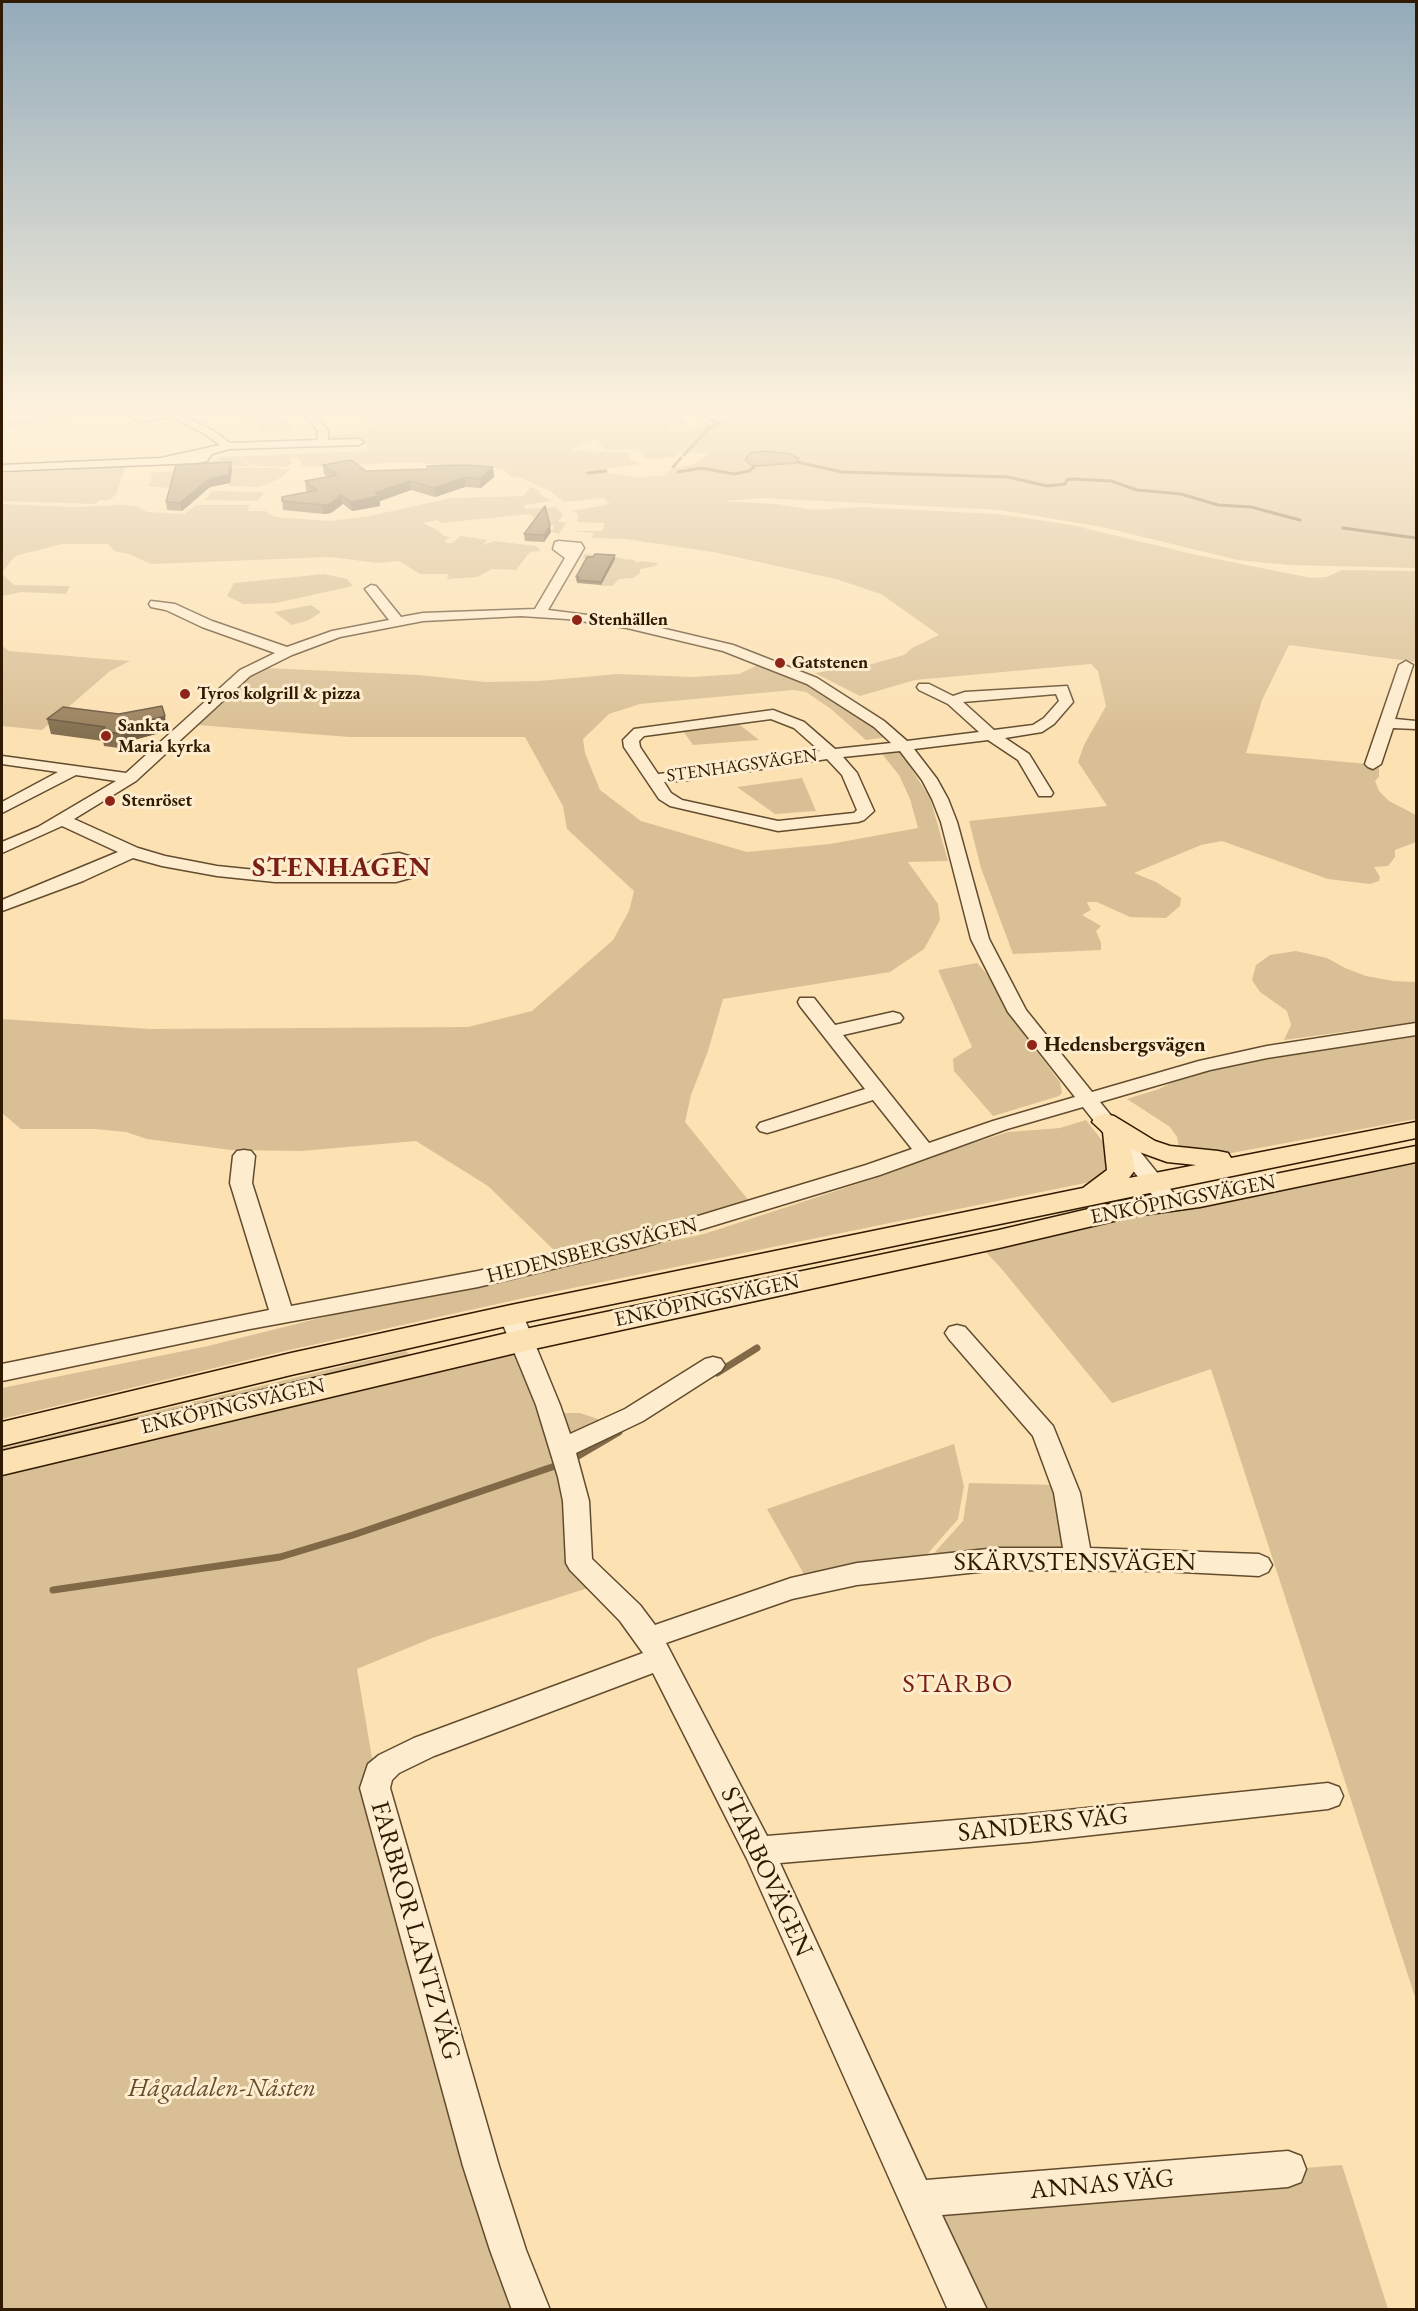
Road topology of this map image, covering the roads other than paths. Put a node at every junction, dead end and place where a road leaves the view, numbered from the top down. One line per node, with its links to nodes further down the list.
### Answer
1 (572, 557): 4 (street)
2 (371, 589): 5 (street)
3 (156, 604): 6 (street)
4 (538, 613): 5 (street); 14 (street)
5 (397, 621): 6 (street)
6 (287, 652): 20 (street)
7 (1406, 665): 10 (street)
8 (924, 687): 9 (street)
9 (953, 701): 12 (street); 13 (street)
10 (1388, 723): 11 (street); 18 (street)
11 (1416, 725)
12 (1037, 729): 13 (street, STENHAGSVÄGEN); 16 (street)
13 (991, 735): 14 (street, STENHAGSVÄGEN); 16 (street)
14 (904, 746): 15 (street, STENHAGSVÄGEN); 34 (street)
15 (831, 754): 21 (street, STENHAGSVÄGEN); 21 (street, STENHAGSVÄGEN); 21 (street, STENHAGSVÄGEN)
16 (1024, 757): 22 (street)
17 (2, 760): 19 (street)
18 (1373, 764)
19 (74, 770): 20 (street); 23 (street)
20 (130, 778): 24 (street)
21 (654, 779)
22 (1045, 793)
23 (2, 808)
24 (62, 820): 25 (street); 26 (street)
25 (2, 848)
26 (132, 852): 27 (street); 28 (street)
27 (354, 877)
28 (2, 906)
29 (807, 1002): 32 (street)
30 (893, 1018): 32 (street)
31 (1416, 1029): 34 (street, HEDENSBERGSVÄGEN)
32 (830, 1032): 33 (street)
33 (877, 1092): 35 (street); 38 (street)
34 (1086, 1099): 36 (street); 38 (street, HEDENSBERGSVÄGEN)
35 (767, 1127)
36 (1110, 1128): 41 (main road); 42 (street); 43 (main road)
37 (1416, 1130): 41 (main road, ENKÖPINGSVÄGEN)
38 (924, 1151): 44 (street, HEDENSBERGSVÄGEN)
39 (1416, 1154): 42 (main road, ENKÖPINGSVÄGEN)
40 (244, 1156): 44 (street)
41 (1268, 1159): 42 (main road, ENKÖPINGSVÄGEN)
42 (1161, 1191): 43 (main road, ENKÖPINGSVÄGEN); 45 (main road, ENKÖPINGSVÄGEN)
43 (1089, 1195): 45 (main road, ENKÖPINGSVÄGEN)
44 (282, 1314): 48 (street, HEDENSBERGSVÄGEN)
45 (515, 1328): 49 (main road, ENKÖPINGSVÄGEN); 50 (street, STARBOVÄGEN); 51 (main road, ENKÖPINGSVÄGEN)
46 (957, 1333): 52 (street)
47 (713, 1365): 50 (street)
48 (2, 1373)
49 (2, 1434)
50 (562, 1448): 54 (street, STARBOVÄGEN)
51 (2, 1462)
52 (1078, 1558): 53 (street, SKÄRVSTENSVÄGEN); 54 (street, SKÄRVSTENSVÄGEN)
53 (1259, 1565)
54 (654, 1648): 56 (street, STARBOVÄGEN); 59 (street, FARBROR LANTZ VÄG)
55 (1328, 1796): 56 (street, SANDERS VÄG)
56 (759, 1851): 58 (street, STARBOVÄGEN)
57 (1288, 2169): 58 (street, ANNAS VÄG)
58 (915, 2199): 60 (street, STARBOVÄGEN)
59 (531, 2310)
60 (968, 2310)

